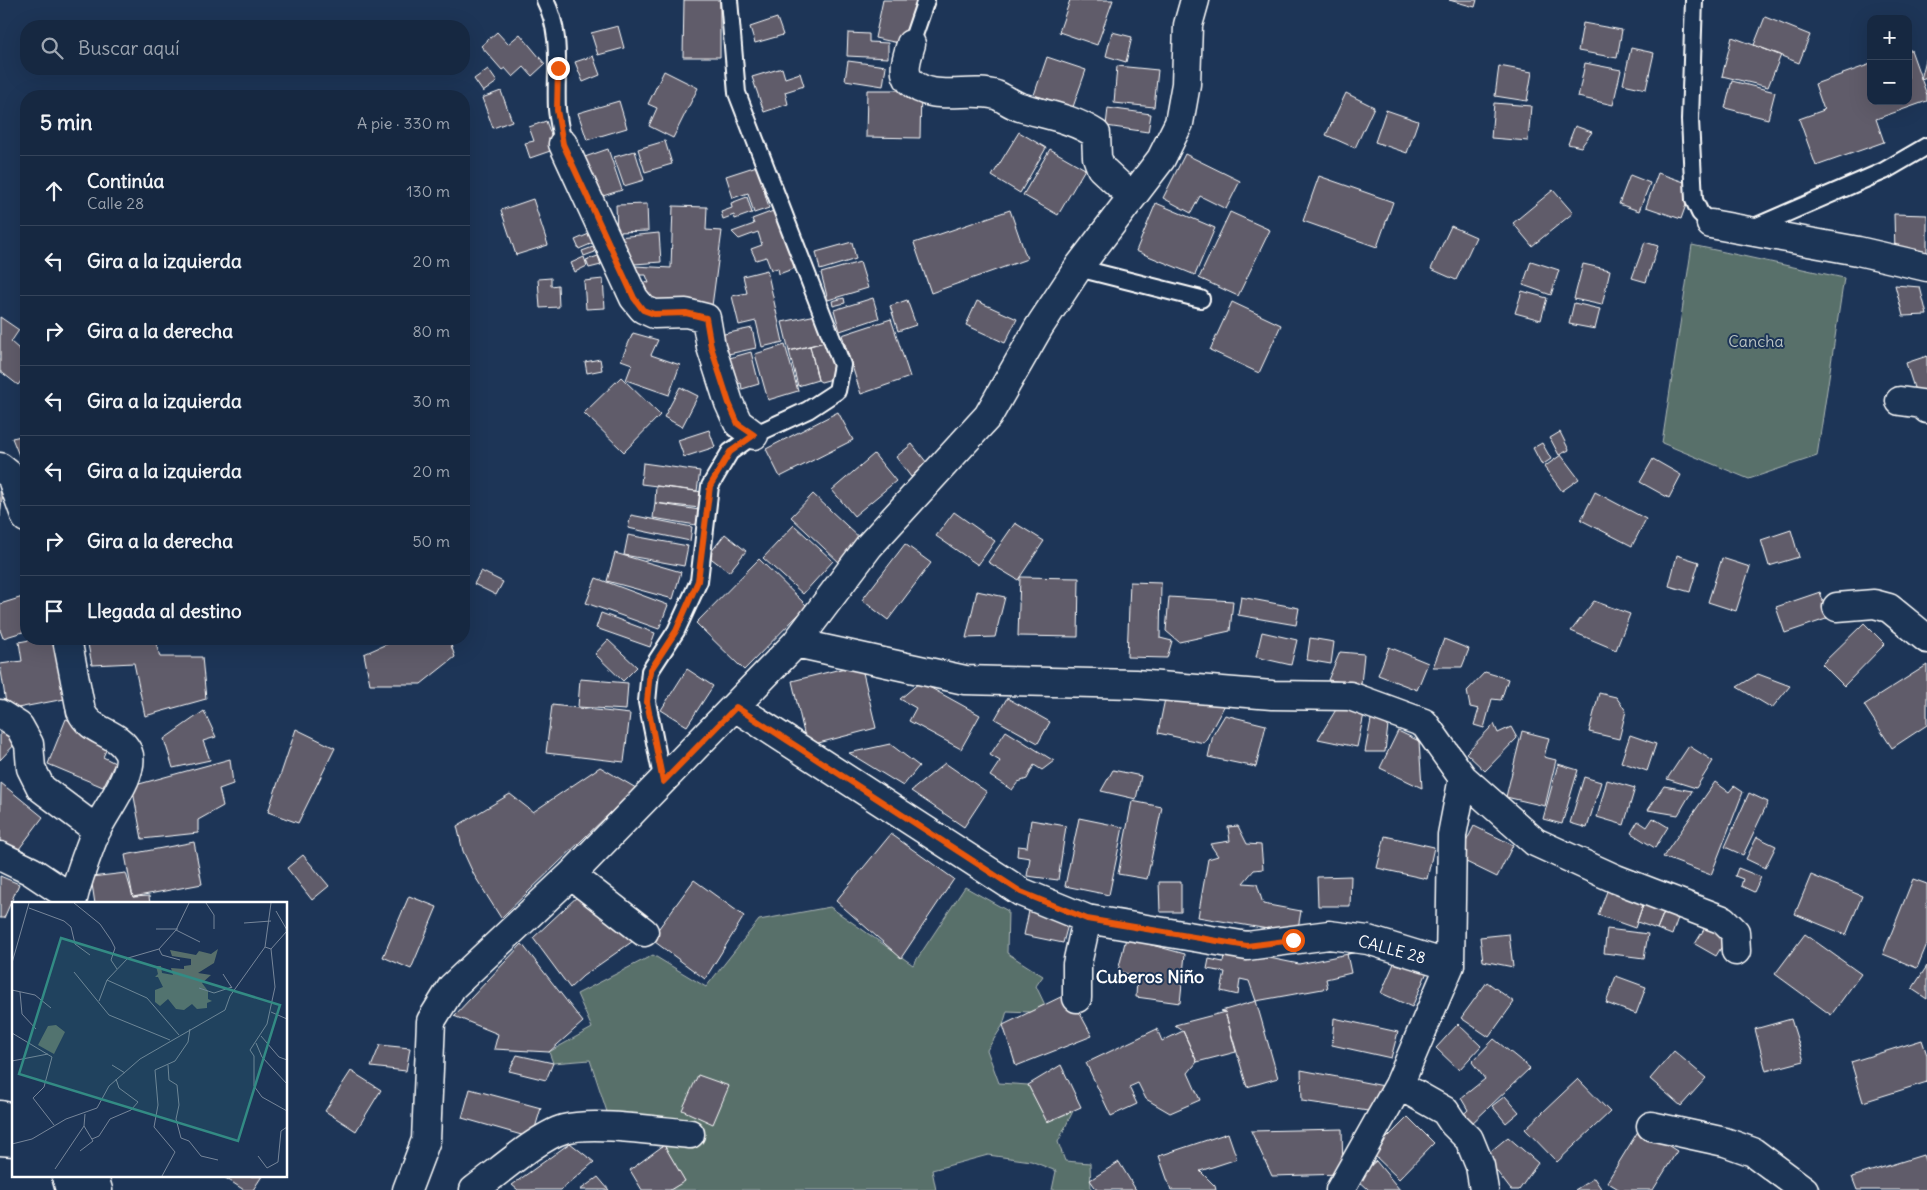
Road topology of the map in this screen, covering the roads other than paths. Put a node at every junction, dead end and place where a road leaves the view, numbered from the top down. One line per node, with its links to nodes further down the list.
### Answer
1 (545, 0): 7 (lane)
2 (729, 0): 17 (lane)
3 (926, 0): 6 (lane)
4 (1195, 0): 9 (street)
5 (1694, 0): 10 (lane)
6 (910, 44): 9 (street)
7 (563, 144): 17 (street)
8 (1927, 146): 11 (lane)
9 (1132, 197): 13 (street)
10 (1711, 224): 11 (street)
11 (1744, 232): 12 (street)
12 (1927, 267)
13 (1078, 268): 14 (lane); 22 (street)
14 (1201, 299)
15 (1900, 401): 16 (street)
16 (1927, 409)
17 (754, 435): 27 (lane)
18 (0, 467): 19 (street)
19 (20, 501)
20 (1836, 607): 21 (street)
21 (1927, 639)
22 (796, 643): 24 (street); 26 (street)
23 (68, 645): 28 (street)
24 (736, 707): 27 (street); 32 (street, CALLE 28)
25 (0, 714): 28 (street)
26 (1463, 778): 34 (street); 35 (street)
27 (663, 782): 30 (street)
28 (97, 830): 31 (street)
29 (0, 856): 31 (street)
30 (571, 874): 33 (street); 40 (street)
31 (73, 902)
32 (1087, 919): 35 (street, CALLE 28); 36 (street)
33 (644, 932)
34 (1736, 951)
35 (1450, 965): 37 (street)
36 (1077, 998)
37 (1398, 1086): 42 (street); 43 (street)
38 (1651, 1126): 44 (street)
39 (690, 1134): 41 (street)
40 (407, 1190)
41 (474, 1190)
42 (1340, 1190)
43 (1484, 1190)
44 (1804, 1190)

